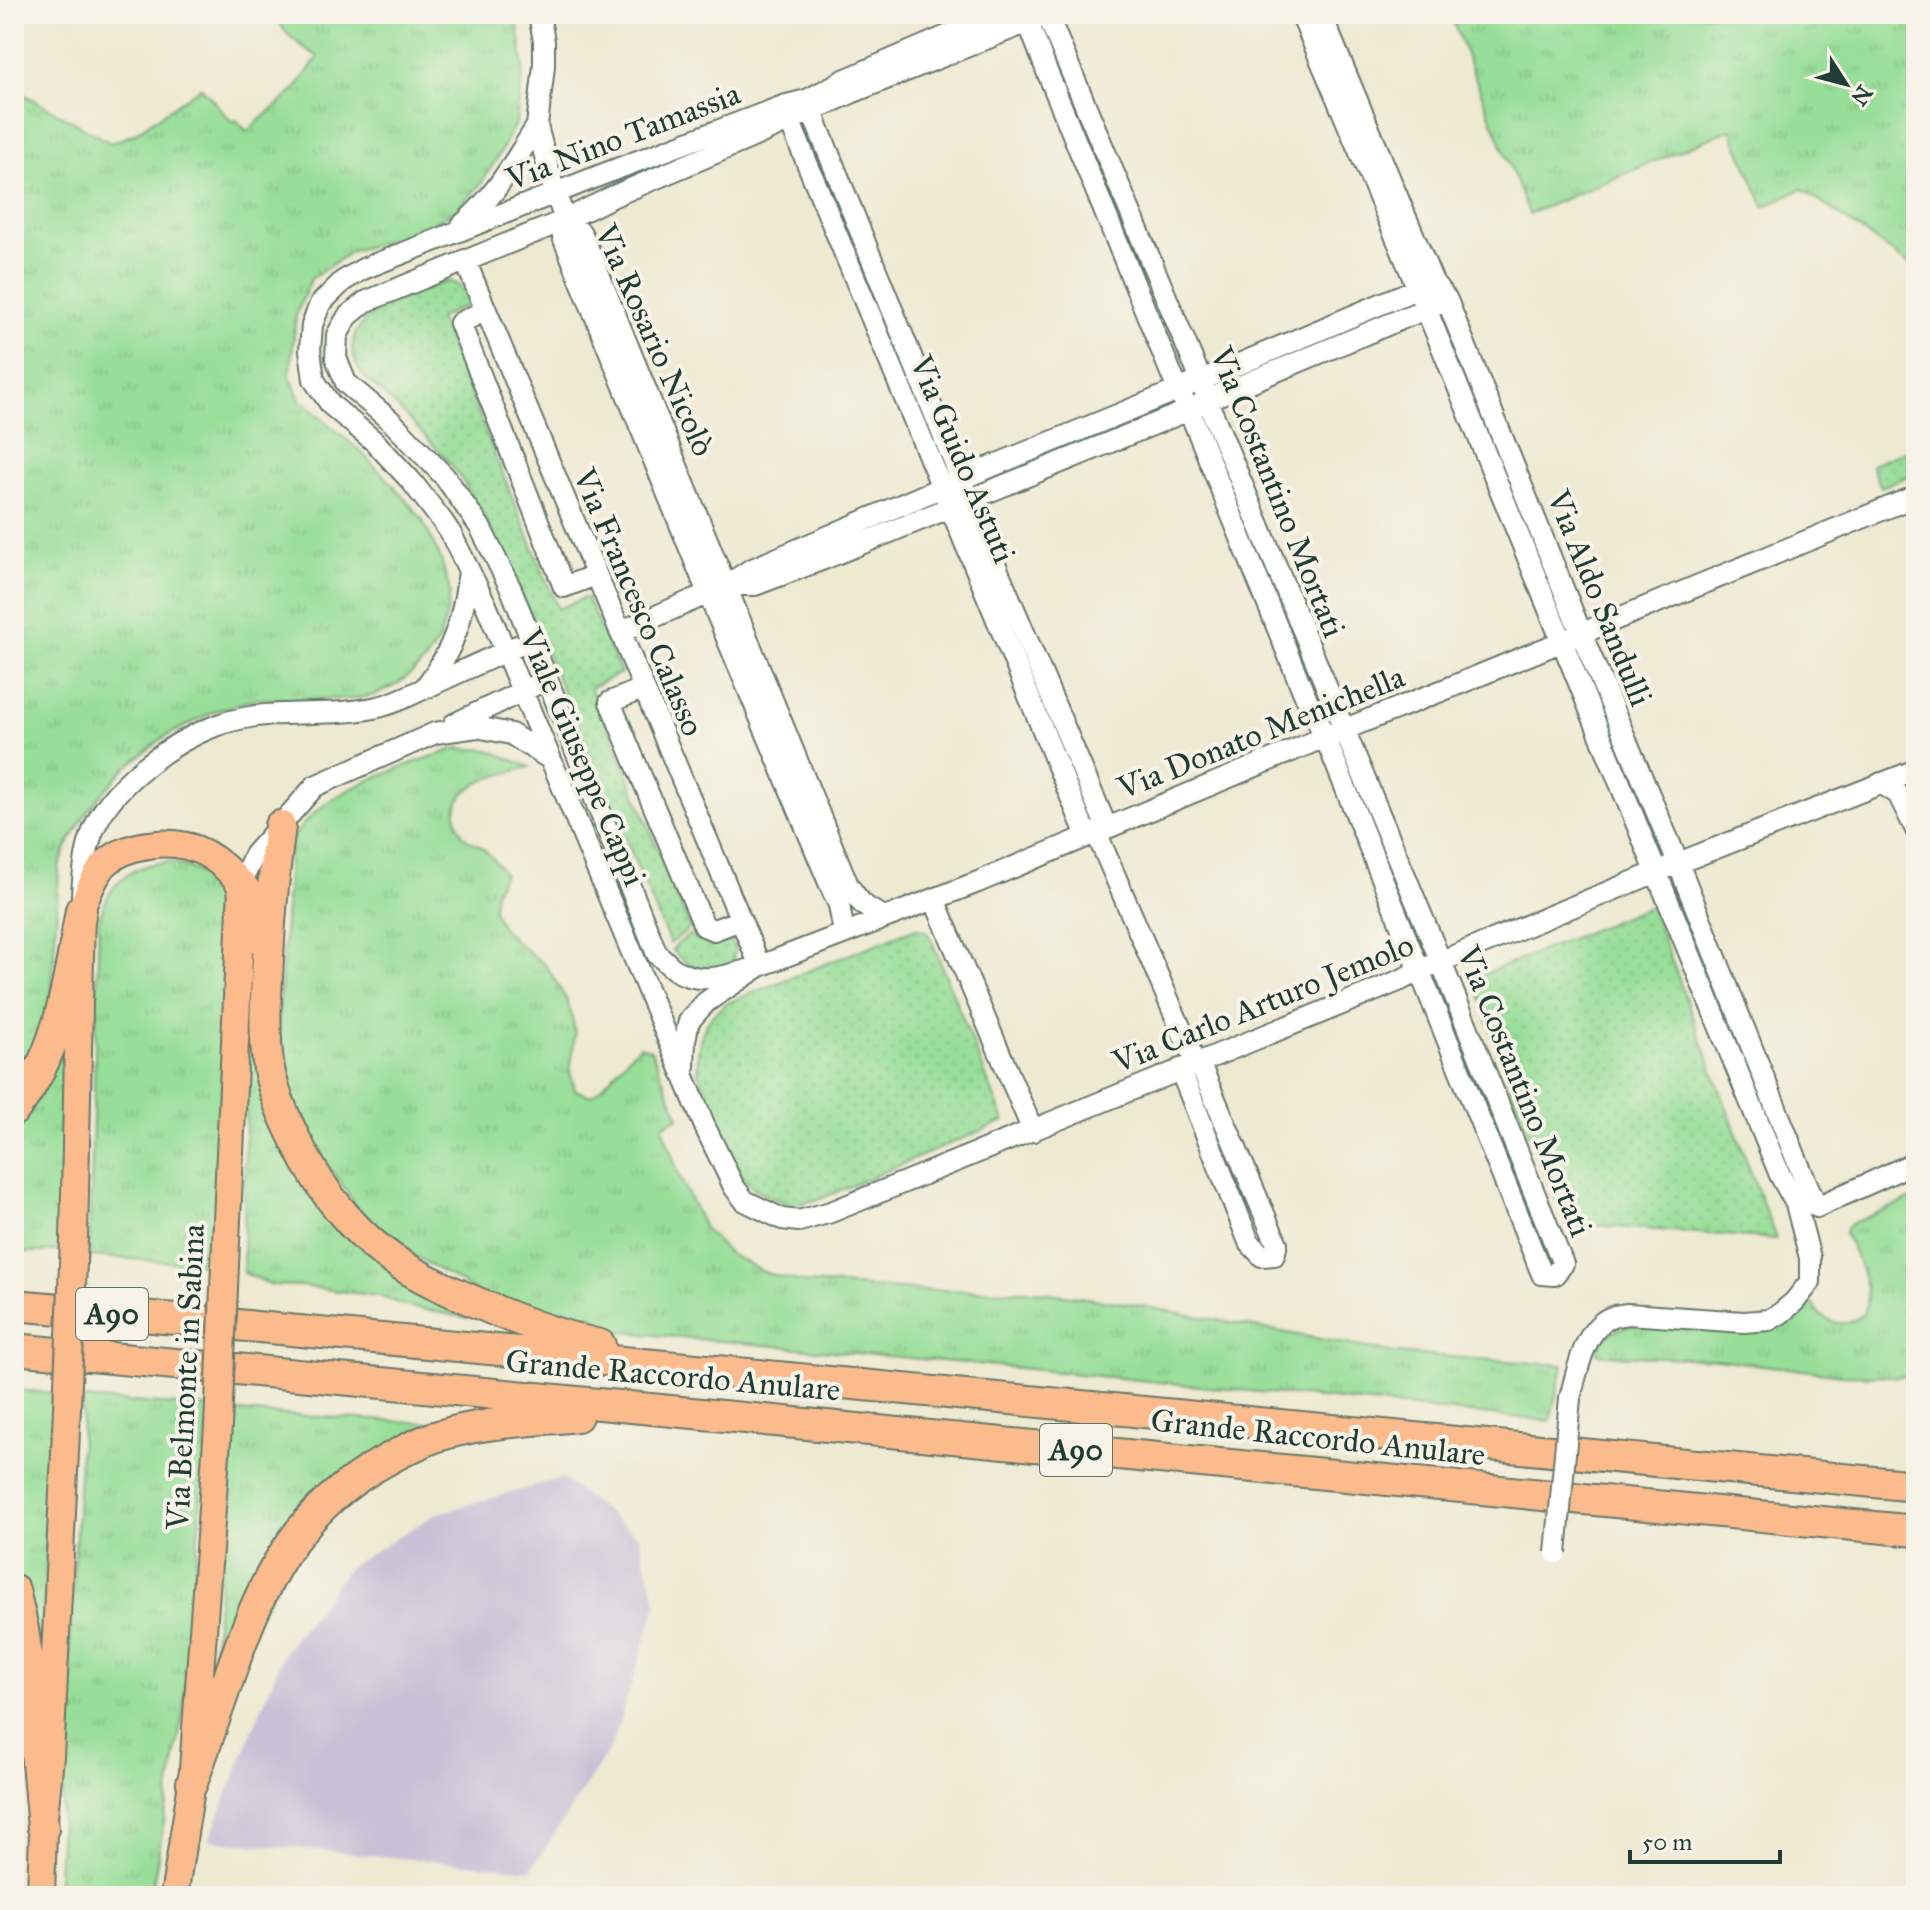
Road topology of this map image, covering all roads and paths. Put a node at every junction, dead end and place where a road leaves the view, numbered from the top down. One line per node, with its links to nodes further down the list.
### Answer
1 (539, 14): 8 (street)
2 (998, 14): 6 (street, Via Nino Tamassia)
3 (1301, 14): 13 (street, Via Aldo Sandulli)
4 (1321, 14): 13 (street, Via Aldo Sandulli)
5 (1040, 16): 6 (street, Via Nino Tamassia); 19 (street, Via Costantino Mortati); 20 (street, Via Costantino Mortati)
6 (809, 106): 7 (street, Via Nino Tamassia); 21 (street, Via Guido Astuti)
7 (786, 114): 9 (street, Via Nino Tamassia); 10 (street, Via Nino Tamassia); 21 (street, Via Guido Astuti)
8 (537, 126): 9 (street, Via Rosario Nicolò); 11 (street)
9 (556, 194): 10 (street, Via Rosario Nicolò); 11 (street, Via Nino Tamassia)
10 (565, 220): 12 (street, Via Nino Tamassia); 25 (street, Via Rosario Nicolò)
11 (450, 235): 18 (street, Via Nino Tamassia)
12 (465, 260): 16 (street, Via Francesco Calasso); 17 (street, Via Nino Tamassia)
13 (1425, 285): 14 (street, Via Aldo Sandulli); 15 (street, Via Aldo Sandulli); 20 (street)
14 (1447, 300): 15 (street); 27 (street, Via Aldo Sandulli)
15 (1425, 309): 20 (street); 27 (street, Via Aldo Sandulli)
16 (486, 310): 24 (street, Via Francesco Calasso); 24 (street)
17 (337, 335): 28 (street, Viale Giuseppe Cappi)
18 (310, 350): 23 (street, Viale Giuseppe Cappi)
19 (1178, 390): 20 (street); 21 (street)
20 (1199, 397): 21 (street); 35 (street, Via Costantino Mortati)
21 (955, 493): 25 (street); 41 (street, Via Guido Astuti)
22 (1916, 496): 27 (street, Via Donato Menichella)
23 (469, 571): 29 (street, Viale Giuseppe Cappi); 31 (street)
24 (596, 575): 26 (street, Via Francesco Calasso)
25 (717, 589): 26 (street); 47 (street, Via Rosario Nicolò); 49 (street, Via Rosario Nicolò)
26 (620, 632): 32 (street, Via Francesco Calasso)
27 (1571, 637): 35 (street, Via Donato Menichella); 42 (street, Via Aldo Sandulli); 43 (street, Via Aldo Sandulli)
28 (531, 639): 29 (street); 30 (street, Viale Giuseppe Cappi)
29 (505, 651): 31 (street); 33 (street, Viale Giuseppe Cappi)
30 (547, 679): 33 (street); 51 (street, Viale Giuseppe Cappi)
31 (424, 689): 46 (street)
32 (642, 689): 48 (street, Via Francesco Calasso); 48 (street)
33 (522, 691): 34 (street); 36 (street, Viale Giuseppe Cappi)
34 (435, 733): 36 (street, Via Belmonte in Sabina); 39 (street, Via Belmonte in Sabina)
35 (1334, 733): 41 (street, Via Donato Menichella); 50 (street, Via Costantino Mortati); 52 (street, Via Costantino Mortati)
36 (550, 759): 55 (street, Viale Giuseppe Cappi)
37 (1916, 770): 38 (street, Via Carlo Arturo Jemolo)
38 (1881, 783): 40 (street); 42 (street, Via Carlo Arturo Jemolo)
39 (280, 826): 44 (street, Via Belmonte in Sabina); 53 (highway)
40 (1916, 830)
41 (1096, 832): 45 (street, Via Donato Menichella); 54 (street, Via Guido Astuti)
42 (1678, 863): 43 (street, Via Carlo Arturo Jemolo); 60 (street, Via Aldo Sandulli)
43 (1656, 873): 50 (street, Via Carlo Arturo Jemolo); 59 (street, Via Aldo Sandulli)
44 (242, 886): 46 (main road); 53 (highway); 70 (main road, Via Belmonte in Sabina, bridge)
45 (934, 899): 47 (street, Via Donato Menichella); 57 (street)
46 (81, 910): 56 (highway); 71 (main road, bridge)
47 (886, 917): 49 (street, Via Donato Menichella)
48 (740, 920): 51 (street, Via Francesco Calasso)
49 (844, 933): 51 (street, Via Donato Menichella)
50 (1441, 962): 52 (street, Via Carlo Arturo Jemolo); 52 (street, Via Costantino Mortati)
51 (760, 966): 55 (street, Via Donato Menichella)
52 (1420, 970): 54 (street, Via Carlo Arturo Jemolo)
53 (265, 1002): 64 (highway)
54 (1190, 1060): 54 (street); 57 (street, Via Carlo Arturo Jemolo)
55 (684, 1073): 61 (street, Viale Giuseppe Cappi)
56 (14, 1110)
57 (1033, 1131): 61 (street, Via Carlo Arturo Jemolo)
58 (1916, 1162): 60 (street)
59 (1796, 1204): 60 (street); 68 (street, Via Aldo Sandulli, bridge)
60 (1817, 1207)
61 (764, 1211)
62 (14, 1305): 64 (highway, Grande Raccordo Anulare / A90)
63 (14, 1349): 65 (highway, Grande Raccordo Anulare / A90)
64 (703, 1369): 66 (highway, Grande Raccordo Anulare / A90)
65 (649, 1409): 67 (highway, Grande Raccordo Anulare / A90); 70 (highway)
66 (1916, 1486)
67 (1916, 1531)
68 (1556, 1553)
69 (14, 1590): 71 (highway)
70 (192, 1783): 73 (main road, Via Belmonte in Sabina)
71 (43, 1828): 72 (main road)
72 (41, 1896)
73 (171, 1896)

